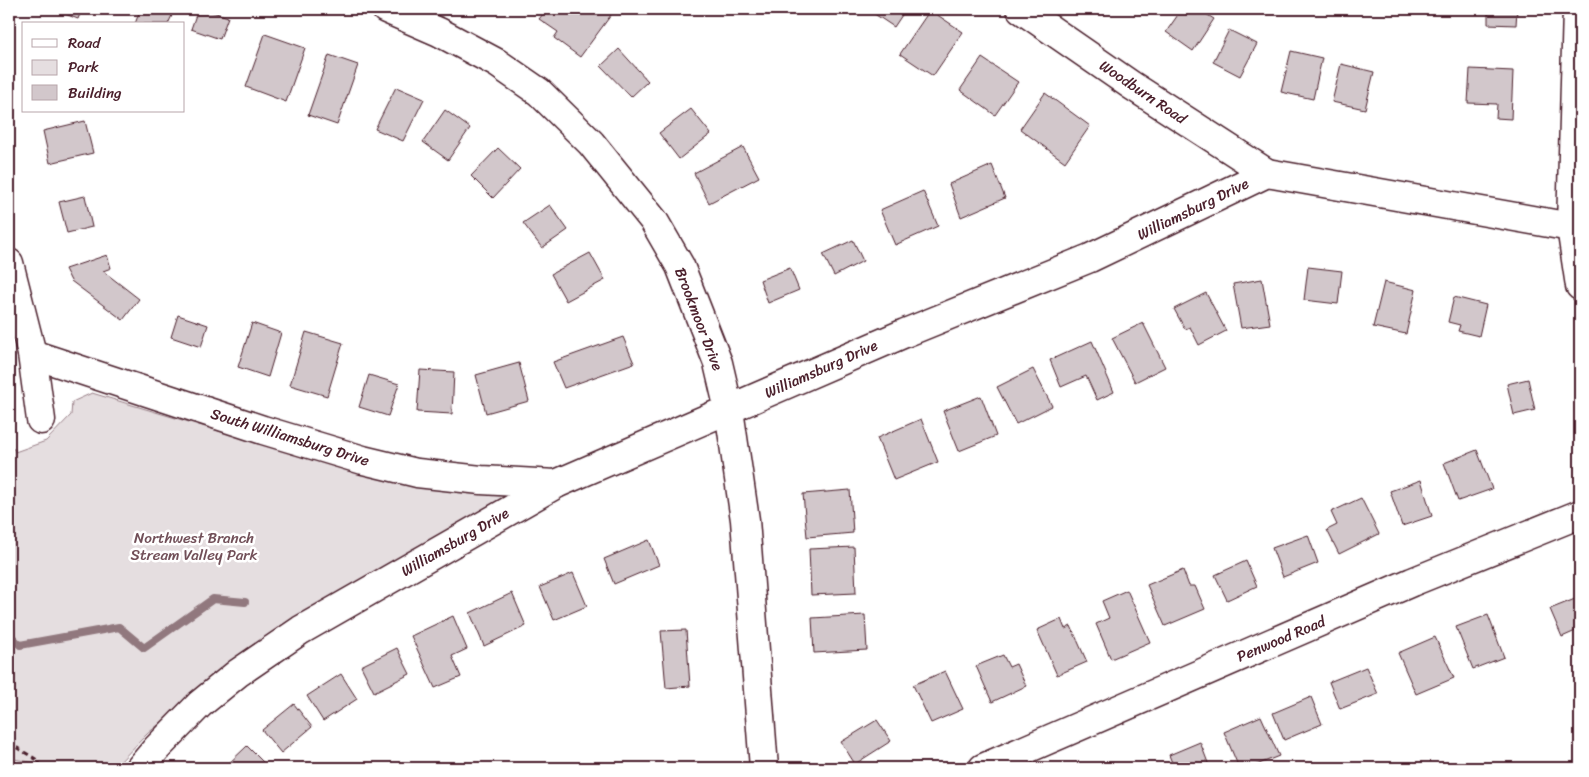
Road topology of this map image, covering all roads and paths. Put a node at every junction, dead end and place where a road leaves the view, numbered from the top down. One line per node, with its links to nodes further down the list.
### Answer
1 (386, 9): 9 (street, Brookmoor Drive)
2 (1022, 9): 4 (street, Woodburn Road)
3 (1577, 9): 5 (street)
4 (1267, 173): 5 (street, Williamsburg Drive); 9 (street, Williamsburg Drive)
5 (1577, 229): 7 (street)
6 (9, 263): 8 (street)
7 (1580, 286)
8 (32, 354): 10 (street); 11 (street, South Williamsburg Drive)
9 (729, 410): 11 (street, Williamsburg Drive); 16 (street, Brookmoor Drive)
10 (41, 420)
11 (556, 484): 15 (street, Williamsburg Drive)
12 (1580, 514): 17 (street, Penwood Road)
13 (9, 743): 14 (path)
14 (40, 768)
15 (140, 768)
16 (764, 768)
17 (983, 768)

